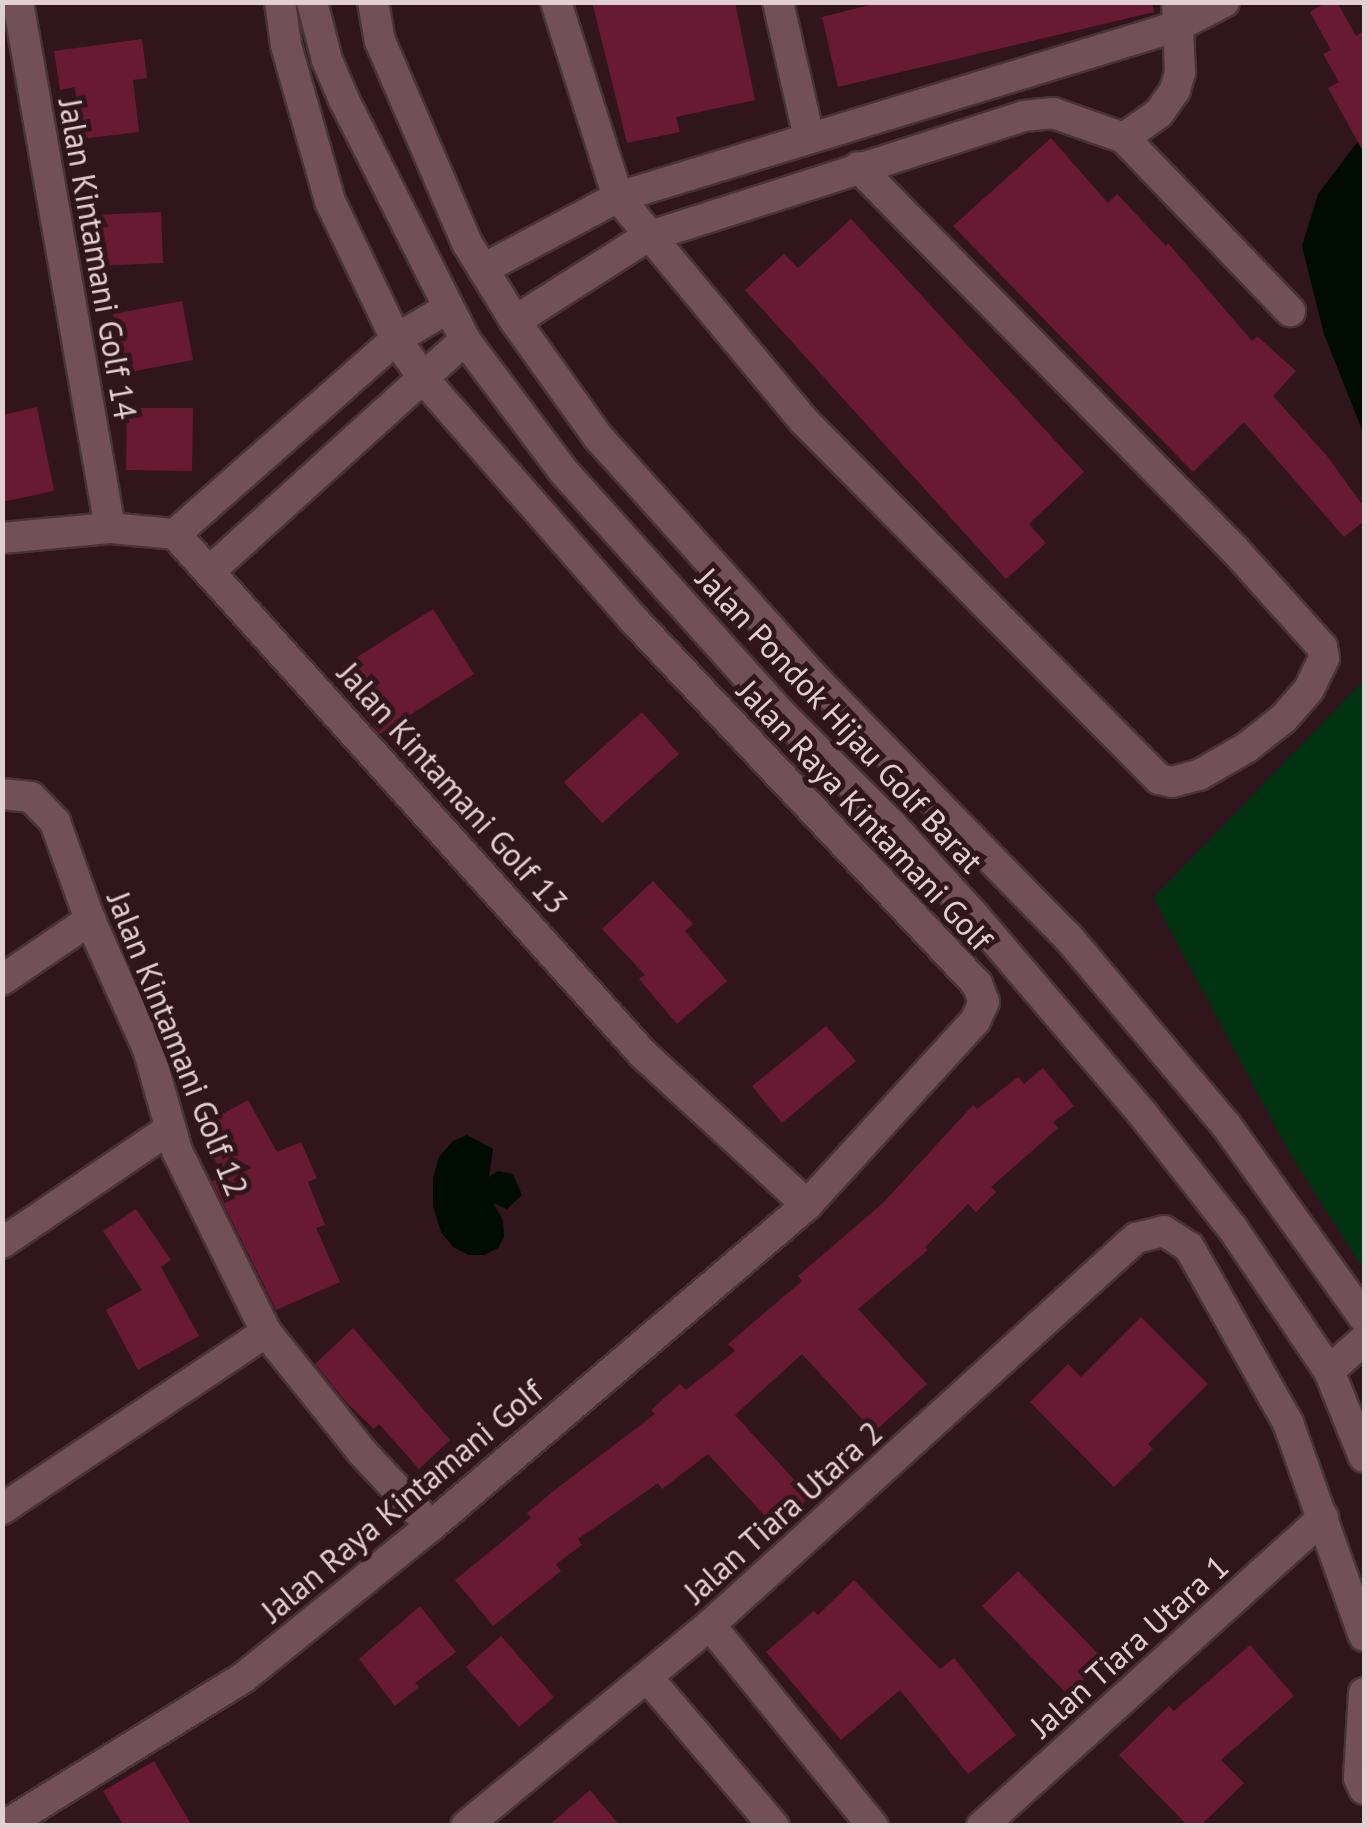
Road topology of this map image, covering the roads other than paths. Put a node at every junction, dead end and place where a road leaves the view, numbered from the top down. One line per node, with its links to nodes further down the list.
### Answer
1 (18, 2): 21 (street, Jalan Kintamani Golf 14)
2 (280, 2): 18 (street, Jalan Raya Kintamani Golf)
3 (312, 2): 15 (street, Jalan Pondok Hijau Golf Barat)
4 (373, 2): 14 (street, Jalan Pondok Hijau Golf Barat)
5 (556, 2): 12 (street)
6 (778, 2): 9 (street)
7 (1224, 2): 8 (street)
8 (1177, 14): 9 (street); 10 (street)
9 (809, 138): 12 (street)
10 (1124, 138): 11 (street); 16 (street)
11 (858, 167): 13 (street); 13 (street)
12 (618, 197): 13 (street); 14 (street)
13 (646, 237): 17 (street)
14 (483, 269): 17 (street, Jalan Pondok Hijau Golf Barat)
15 (446, 309): 18 (street); 19 (street, Jalan Pondok Hijau Golf Barat)
16 (1290, 311)
17 (515, 321): 25 (street, Jalan Pondok Hijau Golf Barat)
18 (396, 340): 20 (street, Jalan Raya Kintamani Golf); 22 (street)
19 (466, 340): 20 (street); 26 (street, Jalan Pondok Hijau Golf Barat)
20 (424, 379): 24 (street); 31 (street, Jalan Raya Kintamani Golf)
21 (110, 528): 22 (street); 23 (street)
22 (175, 534): 24 (street, Jalan Kintamani Golf 13)
23 (2, 538)
24 (211, 570): 31 (street, Jalan Kintamani Golf 13)
25 (816, 680): 26 (street); 33 (street, Jalan Pondok Hijau Golf Barat)
26 (782, 715): 36 (street, Jalan Pondok Hijau Golf Barat)
27 (2, 794): 28 (street, Jalan Kintamani Golf 12)
28 (90, 920): 29 (street); 30 (street, Jalan Kintamani Golf 12)
29 (2, 980)
30 (170, 1129): 32 (street); 34 (street, Jalan Kintamani Golf 12)
31 (807, 1204): 40 (street, Jalan Raya Kintamani Golf)
32 (2, 1242)
33 (1364, 1318)
34 (266, 1332): 38 (street); 40 (street, Jalan Kintamani Golf 12)
35 (1364, 1340): 36 (street)
36 (1330, 1370): 37 (street, Jalan Pondok Hijau Golf Barat)
37 (1364, 1456)
38 (2, 1509)
39 (1323, 1518): 41 (street, Jalan Tiara Utara 2); 42 (street); 50 (street, Jalan Tiara Utara 1)
40 (431, 1526): 46 (street, Jalan Raya Kintamani Golf)
41 (710, 1625): 43 (street, Jalan Tiara Utara 2); 49 (street)
42 (1364, 1636)
43 (647, 1677): 47 (street, Jalan Tiara Utara 2); 48 (street)
44 (1364, 1693): 45 (street)
45 (1364, 1789)
46 (4, 1826)
47 (466, 1826)
48 (774, 1826)
49 (873, 1826)
50 (982, 1826)

